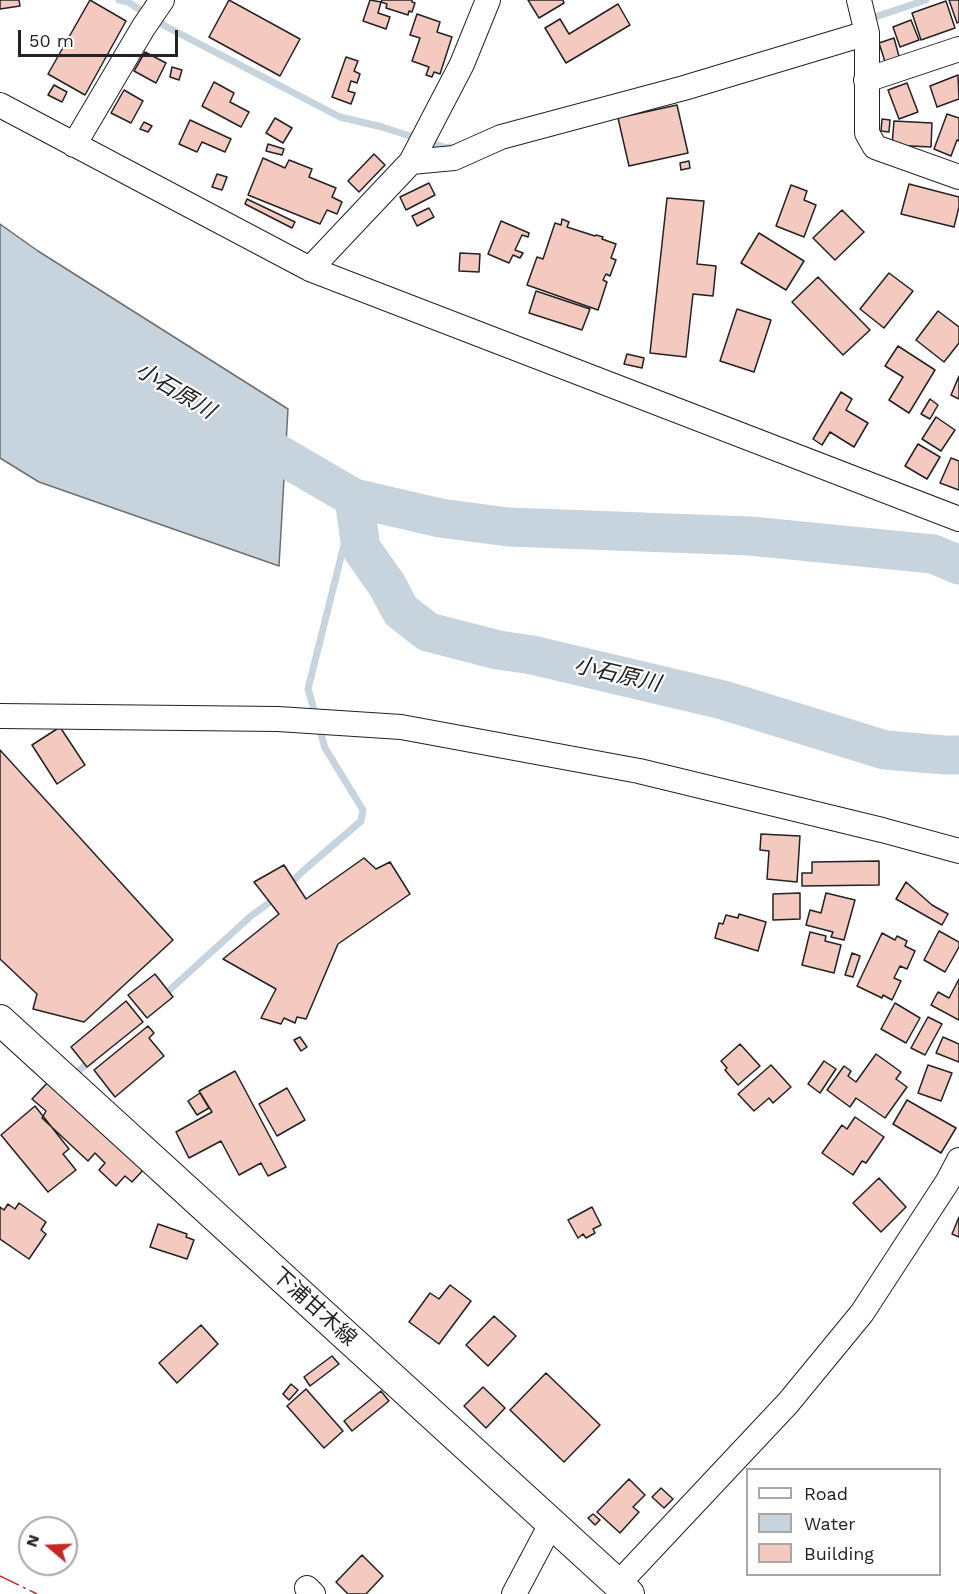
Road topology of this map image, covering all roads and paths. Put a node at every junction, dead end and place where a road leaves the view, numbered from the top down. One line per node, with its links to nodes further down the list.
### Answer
1 (162, 0): 8 (street)
2 (488, 0): 9 (street)
3 (864, 1): 4 (street)
4 (867, 33): 6 (street); 9 (street)
5 (959, 49): 6 (street)
6 (866, 80): 10 (street)
7 (0, 105): 8 (street)
8 (74, 145): 11 (street)
9 (411, 162): 11 (street)
10 (959, 177)
11 (310, 269): 12 (street)
12 (959, 519)
13 (0, 716): 14 (street)
14 (959, 851)
15 (0, 1020): 17 (main road, 下浦甘木線)
16 (959, 1160): 18 (street)
17 (551, 1524): 18 (main road, 下浦甘木線); 19 (street)
18 (623, 1589)
19 (514, 1594)

